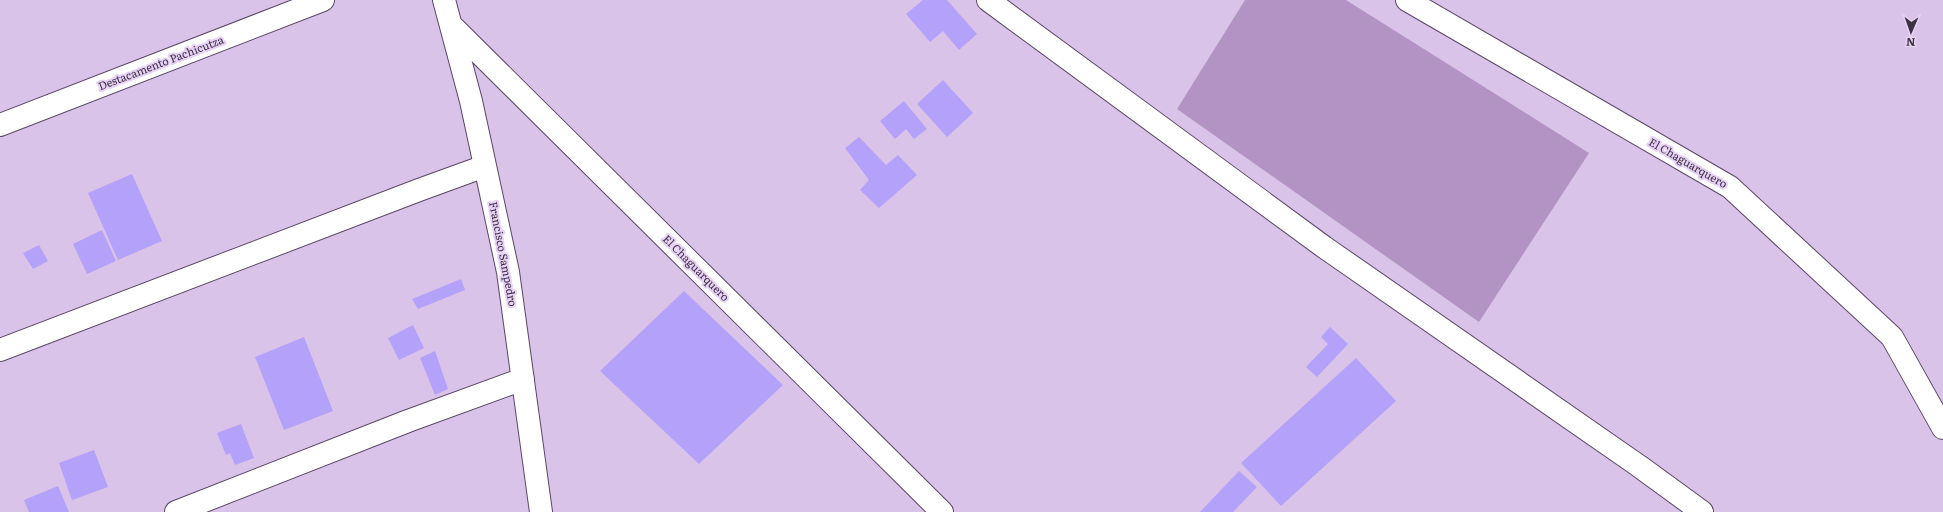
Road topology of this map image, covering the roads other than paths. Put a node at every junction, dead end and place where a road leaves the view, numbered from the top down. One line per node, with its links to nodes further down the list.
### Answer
1 (323, 0): 6 (street, Destacamento Pachicutza)
2 (444, 0): 5 (street, Francisco Sampedro)
3 (988, 0): 14 (street)
4 (1408, 0): 10 (street, El Chaguarquero)
5 (451, 25): 7 (street, Francisco Sampedro); 13 (street, El Chaguarquero)
6 (0, 125)
7 (485, 166): 8 (street); 9 (street, Francisco Sampedro)
8 (0, 350)
9 (523, 379): 11 (street); 12 (street, Francisco Sampedro)
10 (1943, 428)
11 (176, 512)
12 (541, 512)
13 (942, 512)
14 (1702, 512)

